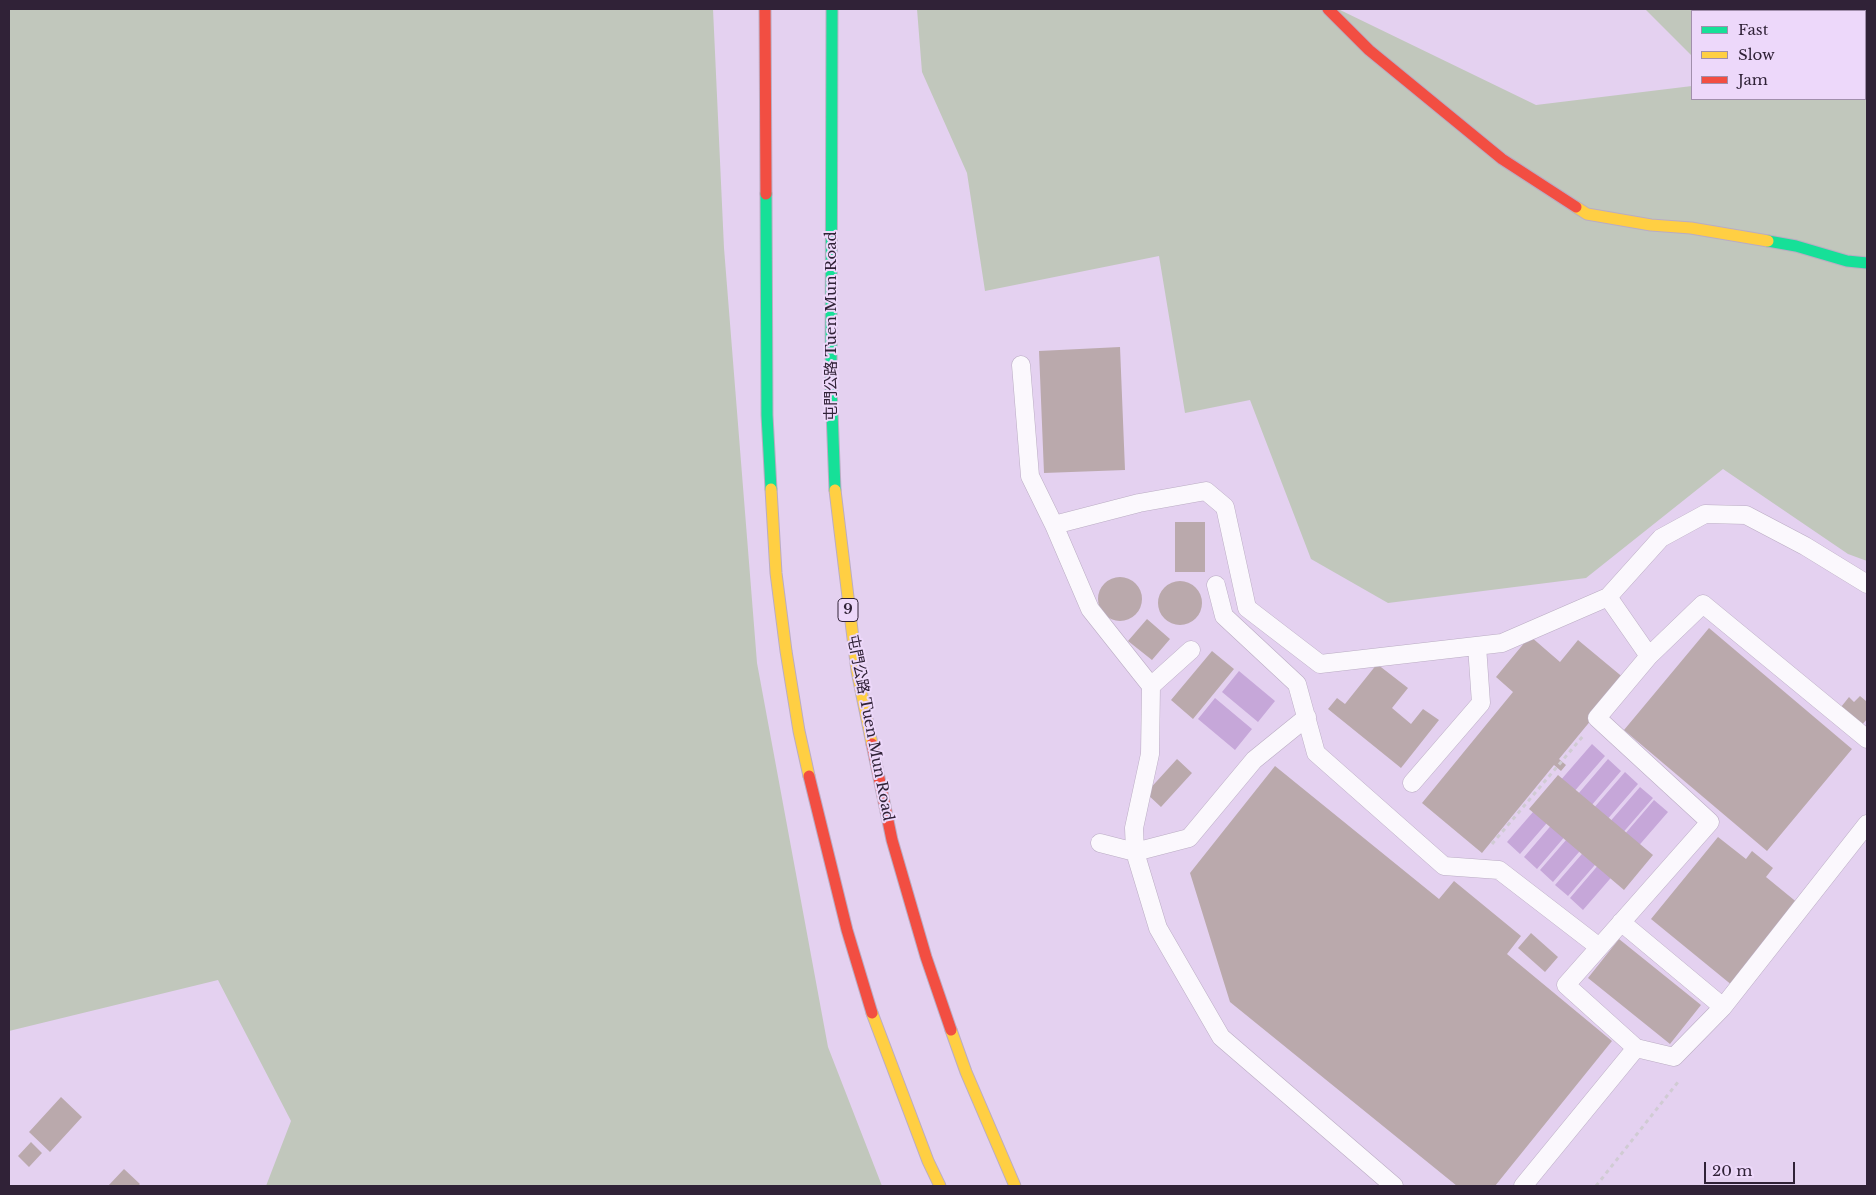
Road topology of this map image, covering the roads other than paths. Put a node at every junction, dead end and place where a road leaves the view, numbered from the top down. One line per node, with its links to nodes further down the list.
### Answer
1 (765, 9): 24 (main road)
2 (832, 9): 25 (main road, 屯門公路 Tuen Mun Road / 9)
3 (1328, 9): 4 (main road)
4 (1867, 263)
5 (1022, 365): 6 (lane)
6 (1054, 524): 10 (lane); 13 (lane)
7 (1216, 584): 14 (lane)
8 (1867, 584): 9 (lane)
9 (1608, 596): 10 (lane); 12 (lane)
10 (1477, 646): 16 (lane)
11 (1191, 650): 13 (lane)
12 (1649, 656): 15 (lane); 20 (lane)
13 (1150, 686): 19 (lane)
14 (1307, 717): 19 (lane); 21 (lane)
15 (1867, 739)
16 (1412, 783)
17 (1867, 824): 22 (lane)
18 (1100, 843): 19 (lane)
19 (1135, 852): 26 (lane)
20 (1621, 922): 21 (lane); 22 (lane)
21 (1599, 947): 23 (lane)
22 (1723, 1007): 23 (lane)
23 (1636, 1048): 27 (lane)
24 (940, 1186)
25 (1015, 1186)
26 (1394, 1186)
27 (1523, 1186)

